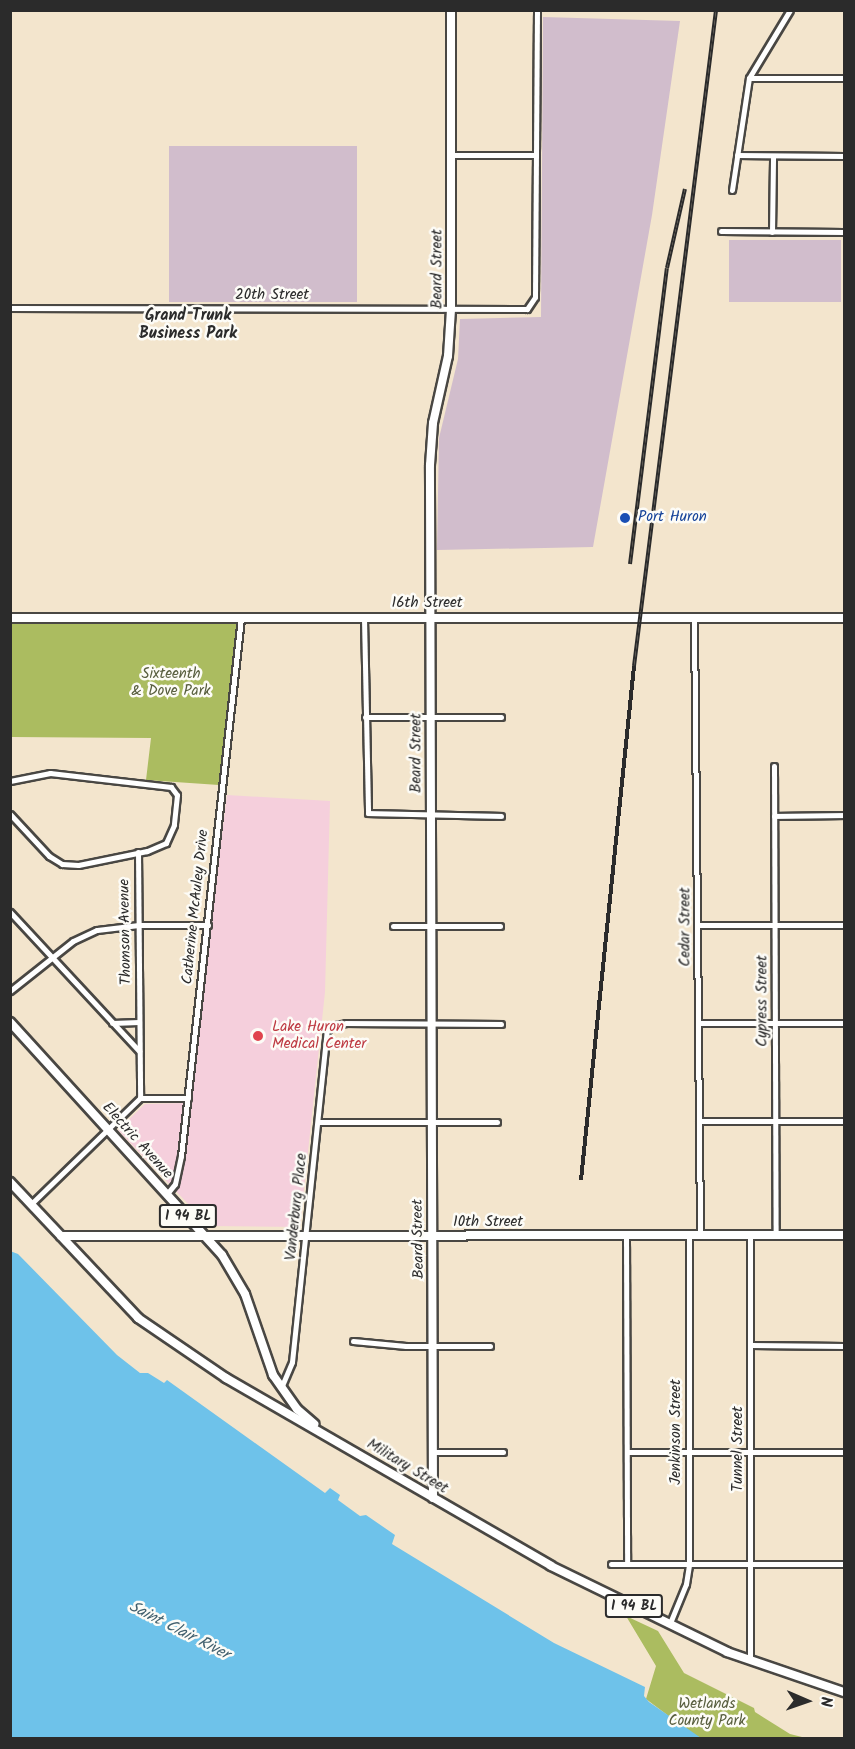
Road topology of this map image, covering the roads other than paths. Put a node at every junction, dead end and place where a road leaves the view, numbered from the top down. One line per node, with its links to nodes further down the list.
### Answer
1 (452, 10): 6 (street, Beard Street)
2 (537, 10): 7 (street)
3 (790, 10): 4 (street)
4 (749, 78): 5 (street); 8 (street)
5 (844, 78)
6 (451, 155): 7 (street); 16 (street, Beard Street)
7 (536, 155): 16 (street, 20th Street)
8 (737, 155): 9 (street); 11 (street)
9 (773, 156): 10 (street); 13 (street)
10 (844, 156)
11 (732, 190)
12 (721, 231): 13 (street)
13 (772, 232): 14 (street)
14 (844, 232)
15 (10, 308): 16 (street, 20th Street)
16 (451, 309): 20 (street, Beard Street)
17 (10, 618): 18 (street, 16th Street)
18 (241, 618): 19 (street, 16th Street); 36 (street, Catherine McAuley Drive)
19 (364, 618): 20 (street, 16th Street); 23 (street)
20 (429, 618): 21 (street, 16th Street); 25 (street, Beard Street)
21 (694, 618): 22 (street, 16th Street); 37 (street, Cedar Street)
22 (844, 618)
23 (364, 717): 25 (street); 30 (street)
24 (501, 717): 25 (street)
25 (430, 718): 30 (street, Beard Street)
26 (774, 766): 32 (street, Cypress Street)
27 (10, 781): 33 (street)
28 (10, 814): 33 (street)
29 (844, 815): 32 (street)
30 (431, 816): 31 (street); 41 (street, Beard Street)
31 (501, 816)
32 (774, 816): 38 (street, Cypress Street)
33 (138, 852): 35 (street, Thomson Avenue)
34 (10, 912): 43 (street)
35 (139, 925): 36 (street); 43 (street); 46 (street, Thomson Avenue)
36 (208, 925): 55 (street, Catherine McAuley Drive)
37 (698, 925): 38 (street); 49 (street, Cedar Street)
38 (774, 925): 39 (street); 50 (street, Cypress Street)
39 (844, 925)
40 (393, 926): 41 (street)
41 (431, 926): 42 (street); 48 (street, Beard Street)
42 (500, 926)
43 (51, 957): 44 (street); 47 (street)
44 (10, 991)
45 (10, 1022): 62 (main road, Electric Avenue / I 94 BL)
46 (139, 1022): 47 (street); 53 (street, Thomson Avenue)
47 (112, 1023): 53 (street)
48 (431, 1023): 52 (street); 59 (street, Vanderburg Place); 60 (street, Beard Street)
49 (698, 1023): 50 (street); 56 (street, Cedar Street)
50 (774, 1023): 51 (street); 57 (street, Cypress Street)
51 (844, 1023)
52 (501, 1024)
53 (139, 1051): 54 (street, Thomson Avenue)
54 (140, 1098): 55 (street); 62 (street)
55 (188, 1098): 64 (street, Catherine McAuley Drive)
56 (699, 1121): 57 (street); 73 (street, Cedar Street)
57 (775, 1121): 58 (street); 75 (street, Cypress Street)
58 (844, 1121)
59 (318, 1122): 60 (street); 66 (street, Vanderburg Place)
60 (432, 1122): 61 (street); 70 (street, Beard Street)
61 (497, 1122)
62 (109, 1130): 64 (main road, Electric Avenue / I 94 BL); 65 (street)
63 (10, 1182): 65 (main road, Military Street / I 94 BL)
64 (166, 1195): 67 (main road, Electric Avenue / I 94 BL)
65 (31, 1204): 69 (main road, Military Street / I 94 BL)
66 (306, 1234): 67 (street, 10th Street); 70 (street, 10th Street); 81 (street, Vanderburg Place)
67 (205, 1235): 69 (street, 10th Street); 81 (main road, Electric Avenue / I 94 BL)
68 (844, 1235): 75 (street, 10th Street)
69 (61, 1236): 82 (main road, Military Street / I 94 BL)
70 (433, 1236): 71 (street, 10th Street); 80 (street, Beard Street)
71 (626, 1236): 72 (street, 10th Street); 87 (street)
72 (689, 1236): 73 (street, 10th Street); 84 (street, Jenkinson Street)
73 (700, 1236): 74 (street, 10th Street)
74 (750, 1236): 75 (street, 10th Street); 77 (street, Tunnel Street)
75 (776, 1236)
76 (353, 1341): 80 (street)
77 (751, 1345): 79 (street); 88 (street, Tunnel Street)
78 (490, 1346): 80 (street)
79 (844, 1346)
80 (434, 1347): 85 (street, Beard Street)
81 (282, 1390): 82 (main road); 83 (main road, Electric Avenue / I 94 BL)
82 (263, 1400): 83 (main road, Military Street / I 94 BL)
83 (326, 1435): 90 (main road, Military Street / I 94 BL)
84 (690, 1451): 87 (street); 88 (street); 93 (street, Jenkinson Street)
85 (434, 1452): 86 (street); 90 (street, Beard Street)
86 (503, 1452)
87 (627, 1452): 92 (street)
88 (751, 1452): 89 (street); 94 (street, Tunnel Street)
89 (844, 1452)
90 (433, 1498): 96 (main road, Military Street / I 94 BL)
91 (611, 1564): 92 (street)
92 (627, 1564): 93 (street)
93 (689, 1564): 94 (street); 96 (street, Jenkinson Street)
94 (752, 1564): 95 (street); 97 (street, Tunnel Street)
95 (844, 1564)
96 (670, 1623): 97 (main road, Military Street / I 94 BL)
97 (750, 1662): 98 (main road, Military Street / I 94 BL)
98 (844, 1692)

